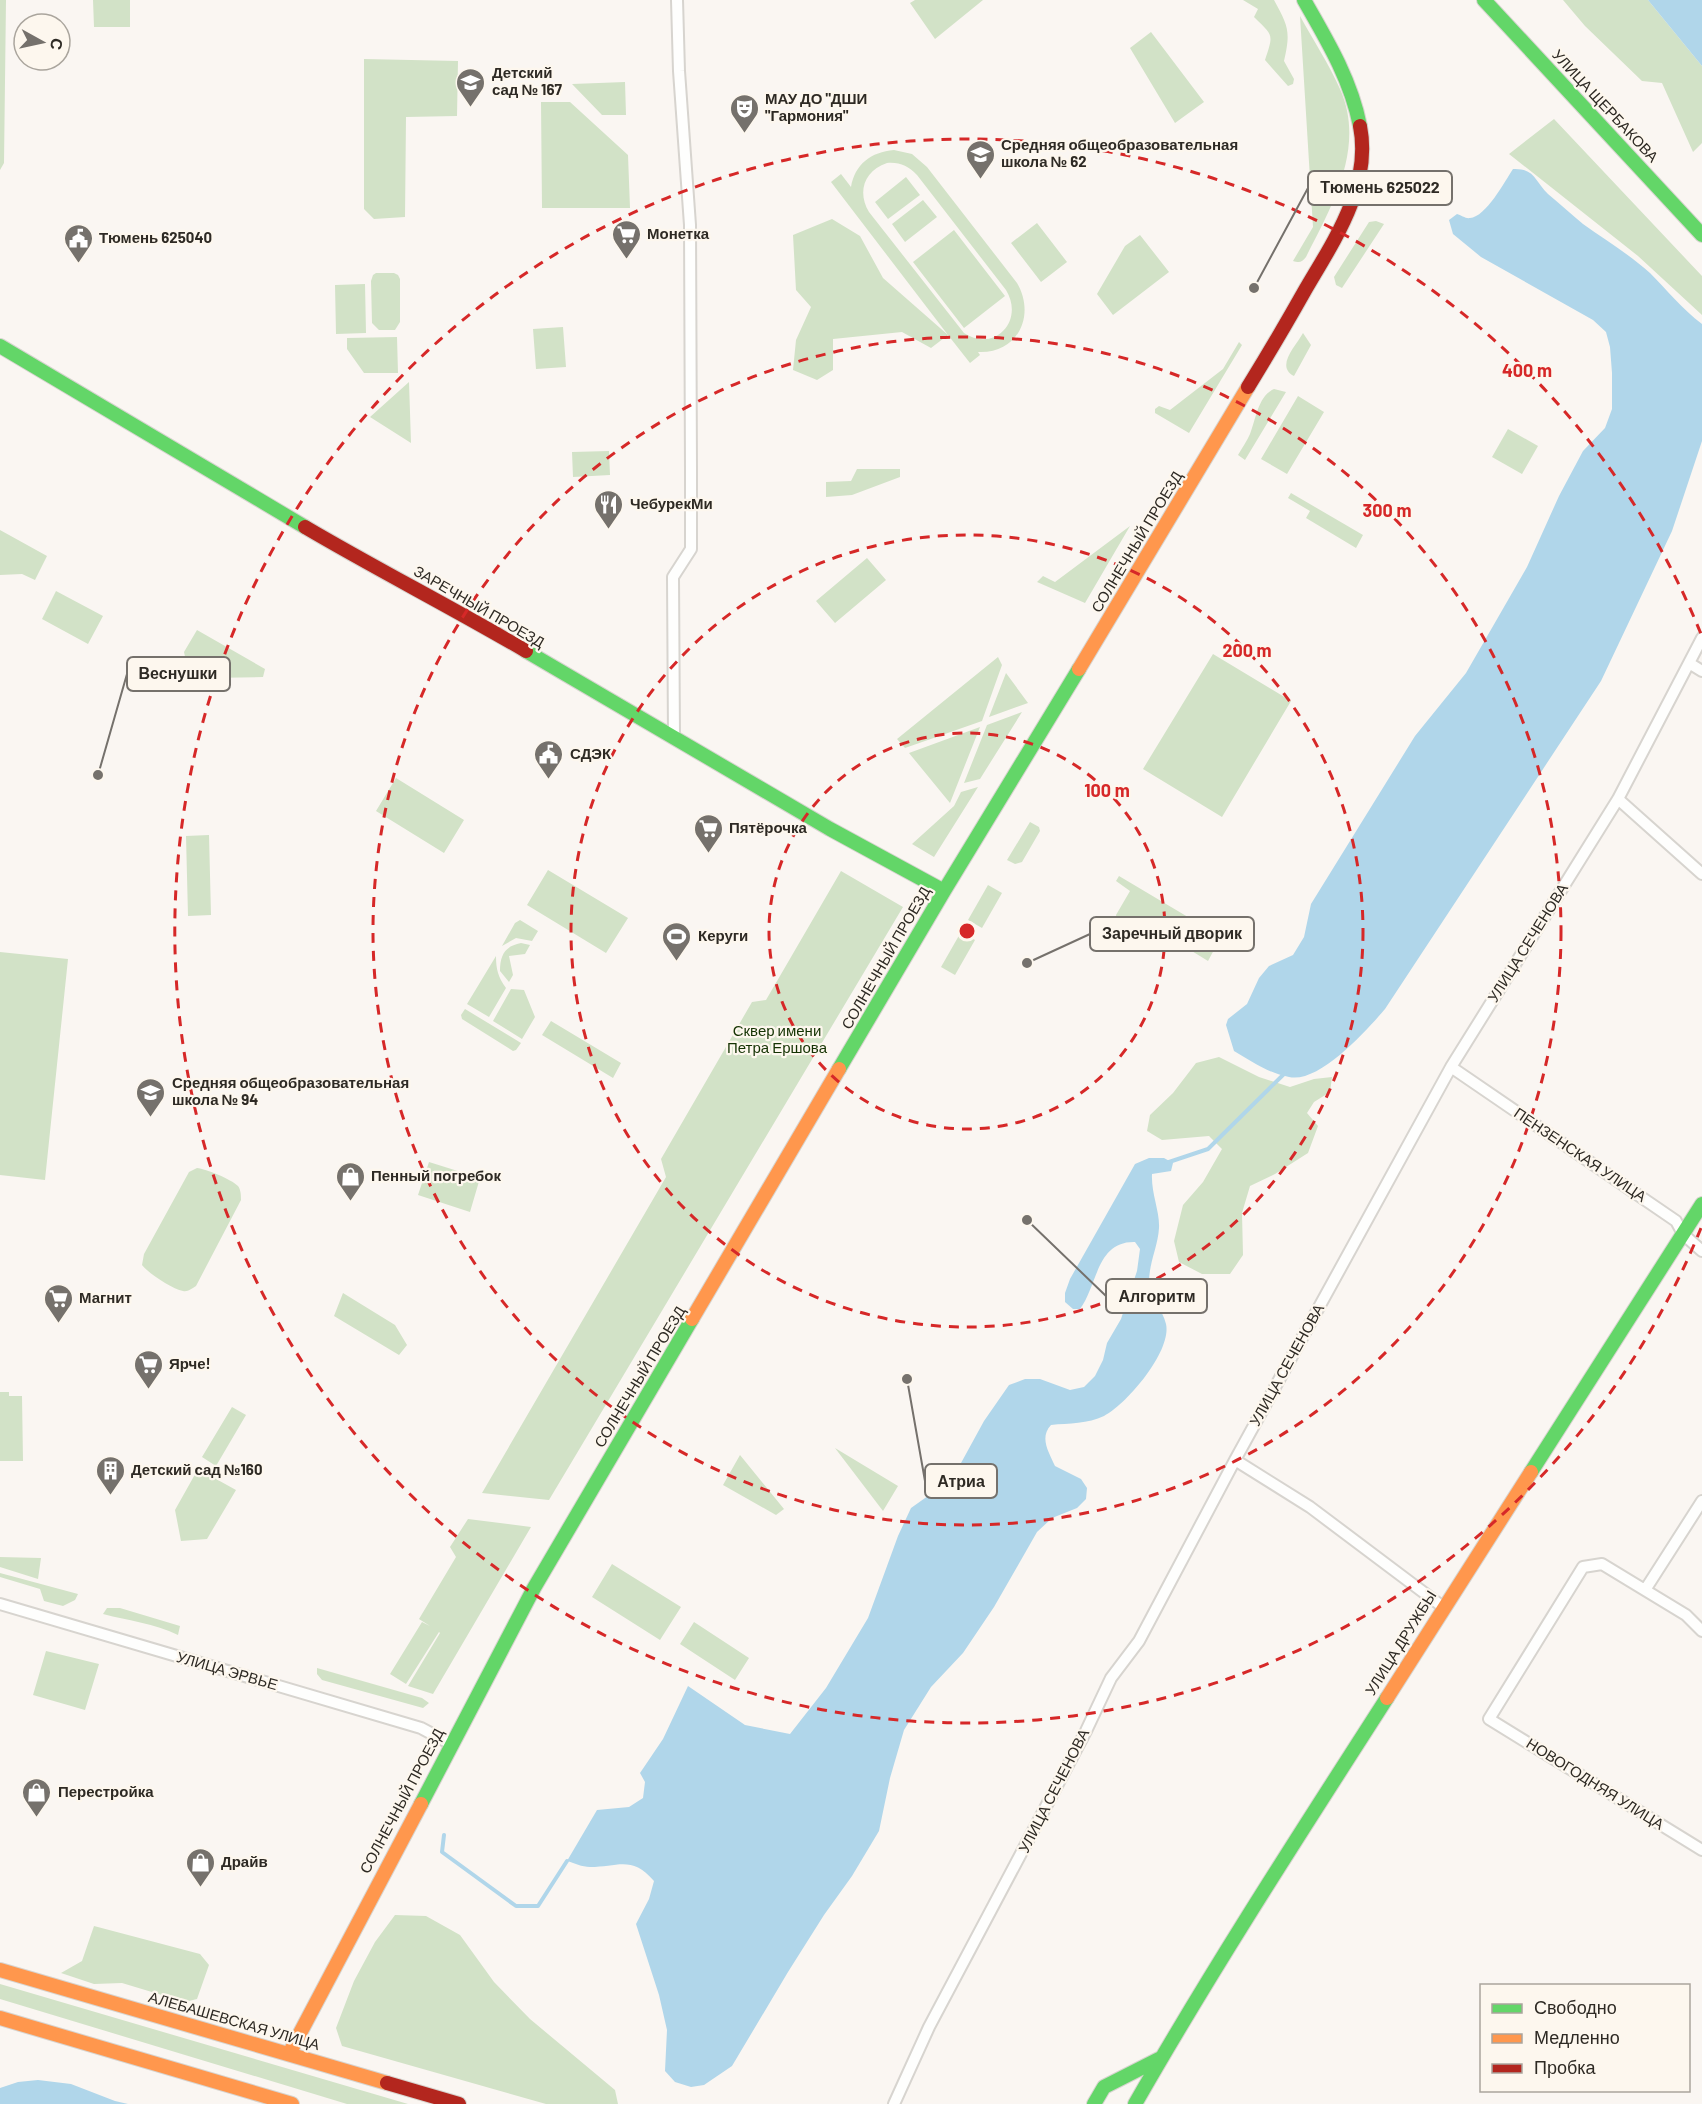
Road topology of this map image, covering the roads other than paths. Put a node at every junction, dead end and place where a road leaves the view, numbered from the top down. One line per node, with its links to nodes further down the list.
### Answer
1 (677, 0): 9 (street)
2 (1304, 0): 12 (street, СОЛНЕЧНЫЙ ПРОЕЗД)
3 (1484, 0): 4 (street, УЛИЦА ЩЕРБАКОВА)
4 (1702, 235)
5 (0, 346): 9 (street, ЗАРЕЧНЫЙ ПРОЕЗД)
6 (1702, 638): 7 (street, УЛИЦА СЕЧЕНОВА)
7 (1689, 663): 8 (street); 10 (street, УЛИЦА СЕЧЕНОВА)
8 (1702, 671)
9 (674, 738): 12 (street, ЗАРЕЧНЫЙ ПРОЕЗД)
10 (1618, 799): 11 (street); 13 (street, УЛИЦА СЕЧЕНОВА)
11 (1702, 874)
12 (944, 891): 23 (street, СОЛНЕЧНЫЙ ПРОЕЗД)
13 (1451, 1067): 15 (street, ПЕНЗЕНСКАЯ УЛИЦА); 17 (street, УЛИЦА СЕЧЕНОВА)
14 (1702, 1204): 15 (street, УЛИЦА ДРУЖБЫ)
15 (1683, 1234): 16 (street, ПЕНЗЕНСКАЯ УЛИЦА); 21 (street, УЛИЦА ДРУЖБЫ)
16 (1702, 1251)
17 (1235, 1460): 21 (street); 31 (street, УЛИЦА СЕЧЕНОВА)
18 (1702, 1501): 19 (street)
19 (1645, 1590): 22 (street); 24 (street, НОВОГОДНЯЯ УЛИЦА)
20 (0, 1604): 23 (street, УЛИЦА ЭРВЬЕ)
21 (1443, 1607): 28 (street, УЛИЦА ДРУЖБЫ)
22 (1702, 1631)
23 (451, 1744): 27 (street, СОЛНЕЧНЫЙ ПРОЕЗД)
24 (1702, 1850)
25 (0, 1970): 27 (street, АЛЕБАШЕВСКАЯ УЛИЦА)
26 (0, 2018): 29 (street)
27 (289, 2054): 30 (street, АЛЕБАШЕВСКАЯ УЛИЦА)
28 (1162, 2057): 32 (street); 33 (street, УЛИЦА ДРУЖБЫ)
29 (292, 2104)
30 (459, 2104)
31 (894, 2104)
32 (1094, 2104)
33 (1135, 2104)

